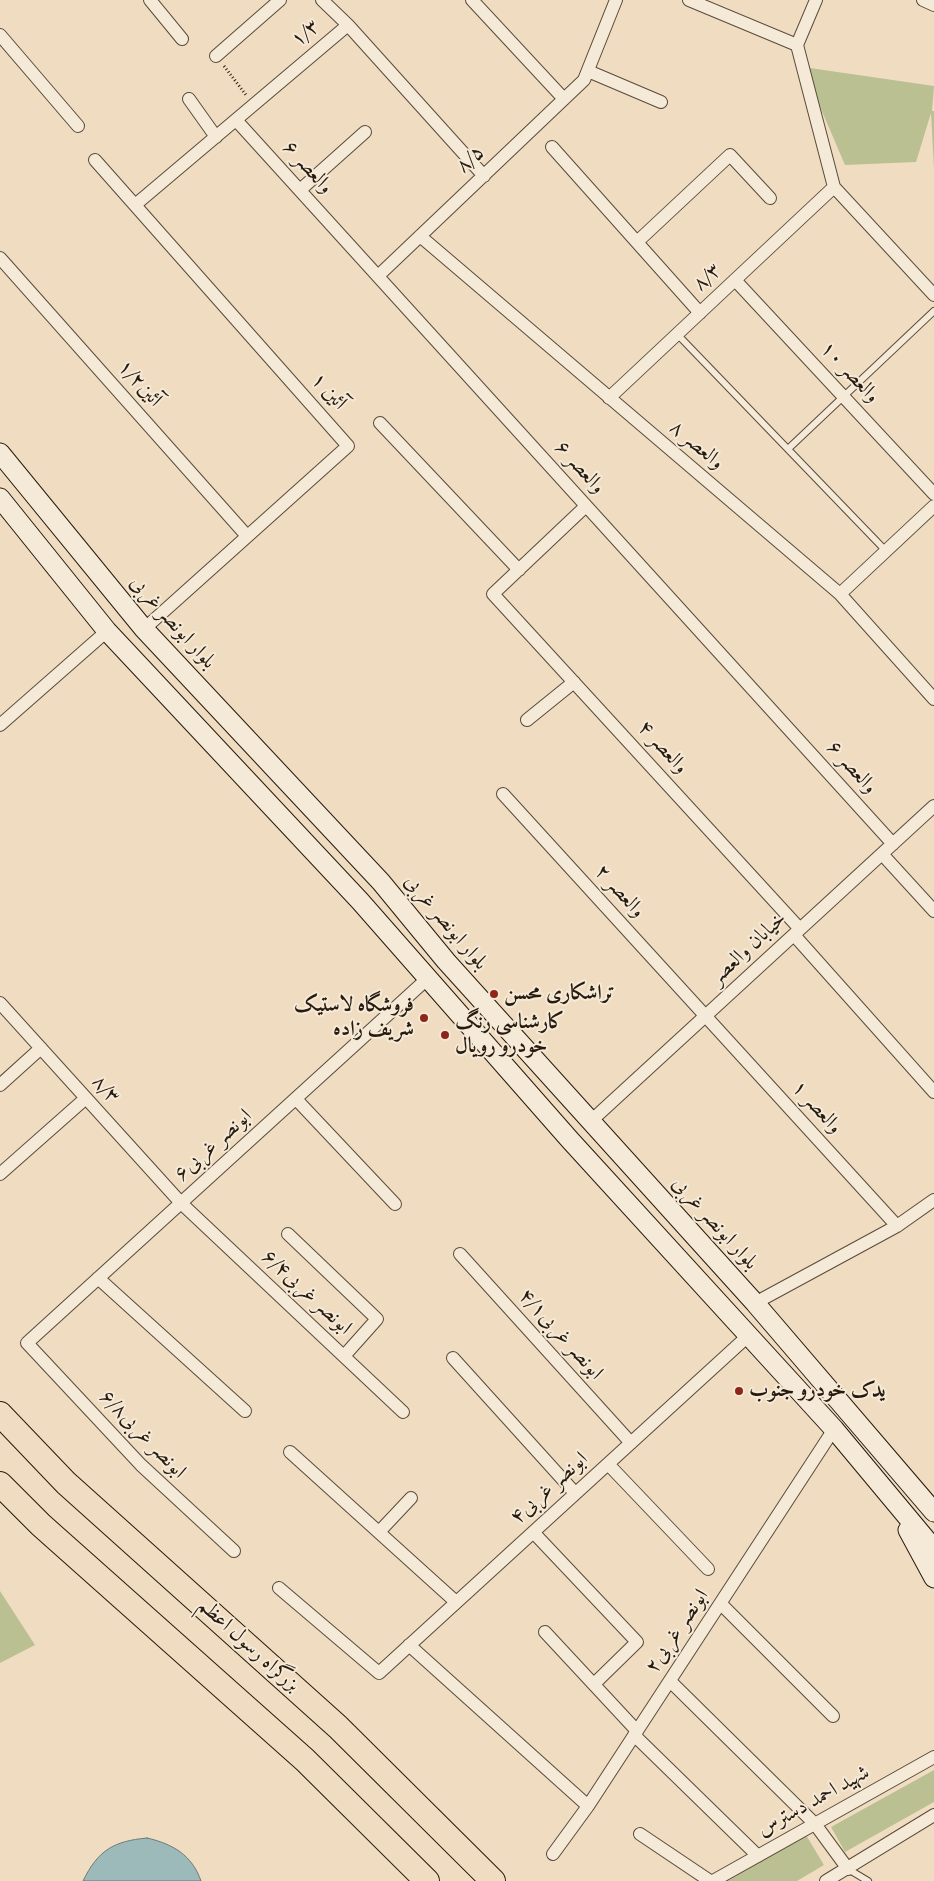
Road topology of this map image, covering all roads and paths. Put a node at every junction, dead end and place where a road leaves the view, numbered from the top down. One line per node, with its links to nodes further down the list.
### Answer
1 (150, 0): 12 (street)
2 (280, 0): 14 (street)
3 (322, 0): 10 (street)
4 (472, 0): 17 (street)
5 (616, 0): 15 (street, ۸/۵)
6 (689, 0): 13 (street)
7 (816, 0): 13 (street)
8 (923, 0): 9 (street)
9 (934, 4)
10 (348, 24): 19 (street, ۱/۳); 26 (street, ۱/۳)
11 (0, 35): 21 (street)
12 (182, 39)
13 (797, 45): 27 (street)
14 (216, 56): 19 (path)
15 (588, 71): 17 (street, ۸/۵); 18 (street)
16 (189, 99): 23 (street)
17 (564, 99): 26 (street, ۸/۵)
18 (661, 102)
19 (253, 105): 20 (street, ۱/۳)
20 (236, 120): 23 (street, ۱/۳); 28 (street, والعصر ۶)
21 (78, 126)
22 (365, 132): 28 (street)
23 (216, 136): 30 (street, ۱/۳)
24 (552, 147): 32 (street)
25 (95, 160): 30 (street, آئین ۱)
26 (484, 176): 31 (street, ۸/۵)
27 (834, 187): 35 (street, ۸/۳); 36 (street)
28 (300, 190): 34 (street, والعصر ۶)
29 (770, 198): 32 (street)
30 (135, 205): 49 (street, آئین ۱)
31 (420, 236): 34 (street, ۸/۵); 41 (street, والعصر ۸)
32 (637, 242): 38 (street)
33 (0, 258): 49 (street, ۱/۲آئین)
34 (378, 276): 47 (street, والعصر ۶)
35 (735, 280): 38 (street, ۸/۳); 40 (street, والعصر ۱۰)
36 (934, 295)
37 (934, 311): 40 (lane)
38 (700, 313): 39 (street, ۸/۳)
39 (677, 334): 41 (street, ۸/۳); 43 (lane)
40 (844, 397): 43 (lane); 45 (street, والعصر ۱۰)
41 (609, 398): 52 (street, والعصر ۸)
42 (380, 423): 51 (street)
43 (788, 449): 50 (lane)
44 (0, 453): 53 (main road, بلوار ابونصر غربی)
45 (934, 494)
46 (0, 498): 54 (main road)
47 (586, 506): 51 (street); 63 (street, والعصر ۶)
48 (934, 506): 50 (street)
49 (247, 536): 53 (street, آئین ۱)
50 (886, 551): 52 (street)
51 (519, 570): 55 (street, والعصر ۴)
52 (840, 594): 56 (street, والعصر ۸)
53 (144, 629): 57 (main road, بلوار ابونصر غربی)
54 (107, 631): 59 (street); 60 (main road)
55 (574, 682): 58 (street); 66 (street, والعصر ۴)
56 (934, 699)
57 (221, 711): 60 (main road); 75 (main road, بلوار ابونصر غربی)
58 (527, 720)
59 (0, 725)
60 (201, 731): 67 (main road)
61 (503, 794): 69 (street, والعصر ۲)
62 (934, 806): 63 (street, خیابان والعصر)
63 (893, 844): 64 (street, خیابان والعصر)
64 (882, 854): 65 (street); 66 (street, خیابان والعصر)
65 (934, 910)
66 (797, 932): 69 (street, خیابان والعصر); 72 (street, والعصر ۴)
67 (427, 979): 74 (street, ۶ابونصر غربی); 85 (main road)
68 (0, 1003): 70 (street, ۸/۳)
69 (705, 1016): 75 (street, خیابان والعصر); 80 (street, والعصر ۱)
70 (41, 1048): 71 (street); 73 (street, ۸/۳)
71 (0, 1085)
72 (934, 1092)
73 (86, 1098): 76 (street); 78 (street, ۸/۳)
74 (296, 1098): 78 (street, ۶ابونصر غربی); 79 (street)
75 (591, 1121): 84 (main road, بلوار ابونصر غربی)
76 (0, 1174)
77 (934, 1200): 80 (street)
78 (181, 1203): 83 (street, ۶ابونصر غربی); 87 (street, ۶/۴ابونصر غربی)
79 (395, 1204)
80 (897, 1226): 84 (street)
81 (288, 1234): 87 (street)
82 (460, 1254): 93 (street, ۴/۱ابونصر غربی)
83 (98, 1278): 86 (street, ۶ابونصر غربی); 89 (street)
84 (755, 1303): 97 (main road, بلوار ابونصر غربی)
85 (749, 1335): 92 (main road); 93 (street, ۴ابونصر غربی)
86 (27, 1343): 106 (street, ۶/۸ابونصر غربی)
87 (344, 1356): 90 (street, ۶/۴ابونصر غربی)
88 (453, 1358): 98 (street)
89 (244, 1411)
90 (403, 1412)
91 (0, 1414): 127 (highway, بزرگراه رسول اعظم)
92 (834, 1429): 101 (main road); 111 (street, ۲ابونصر غربی)
93 (630, 1443): 95 (street, ۴ابونصر غربی)
94 (290, 1452): 103 (street)
95 (608, 1464): 98 (street, ۴ابونصر غربی); 107 (street)
96 (0, 1484): 126 (highway)
97 (912, 1487): 100 (main road); 102 (main road, بلوار ابونصر غربی)
98 (575, 1493): 104 (street, ۴ابونصر غربی)
99 (411, 1498): 103 (street)
100 (934, 1499)
101 (893, 1502): 105 (main road); 108 (main road)
102 (934, 1512)
103 (379, 1532): 110 (street)
104 (533, 1532): 110 (street, ۴ابونصر غربی); 115 (street)
105 (934, 1549)
106 (234, 1550)
107 (708, 1569)
108 (934, 1578)
109 (279, 1588): 113 (street, ۴ابونصر غربی)
110 (456, 1602): 113 (street, ۴ابونصر غربی)
111 (721, 1604): 114 (street, ۲ابونصر غربی); 116 (street)
112 (545, 1632): 115 (street)
113 (410, 1645): 119 (street)
114 (670, 1681): 117 (street, ۲ابونصر غربی); 121 (street)
115 (594, 1684): 117 (street)
116 (833, 1716)
117 (636, 1733): 119 (street, ۲ابونصر غربی); 124 (street)
118 (934, 1757): 121 (street, شهید احمد دسترس)
119 (588, 1806): 123 (street, ۲ابونصر غربی)
120 (934, 1815): 125 (street)
121 (815, 1824): 124 (street, شهید احمد دسترس); 125 (street)
122 (640, 1834): 128 (street)
123 (553, 1854)
124 (758, 1856): 128 (street, شهید احمد دسترس)
125 (848, 1869): 129 (street); 130 (lane)
126 (427, 1881)
127 (492, 1881)
128 (712, 1881)
129 (826, 1881)
130 (868, 1881)

